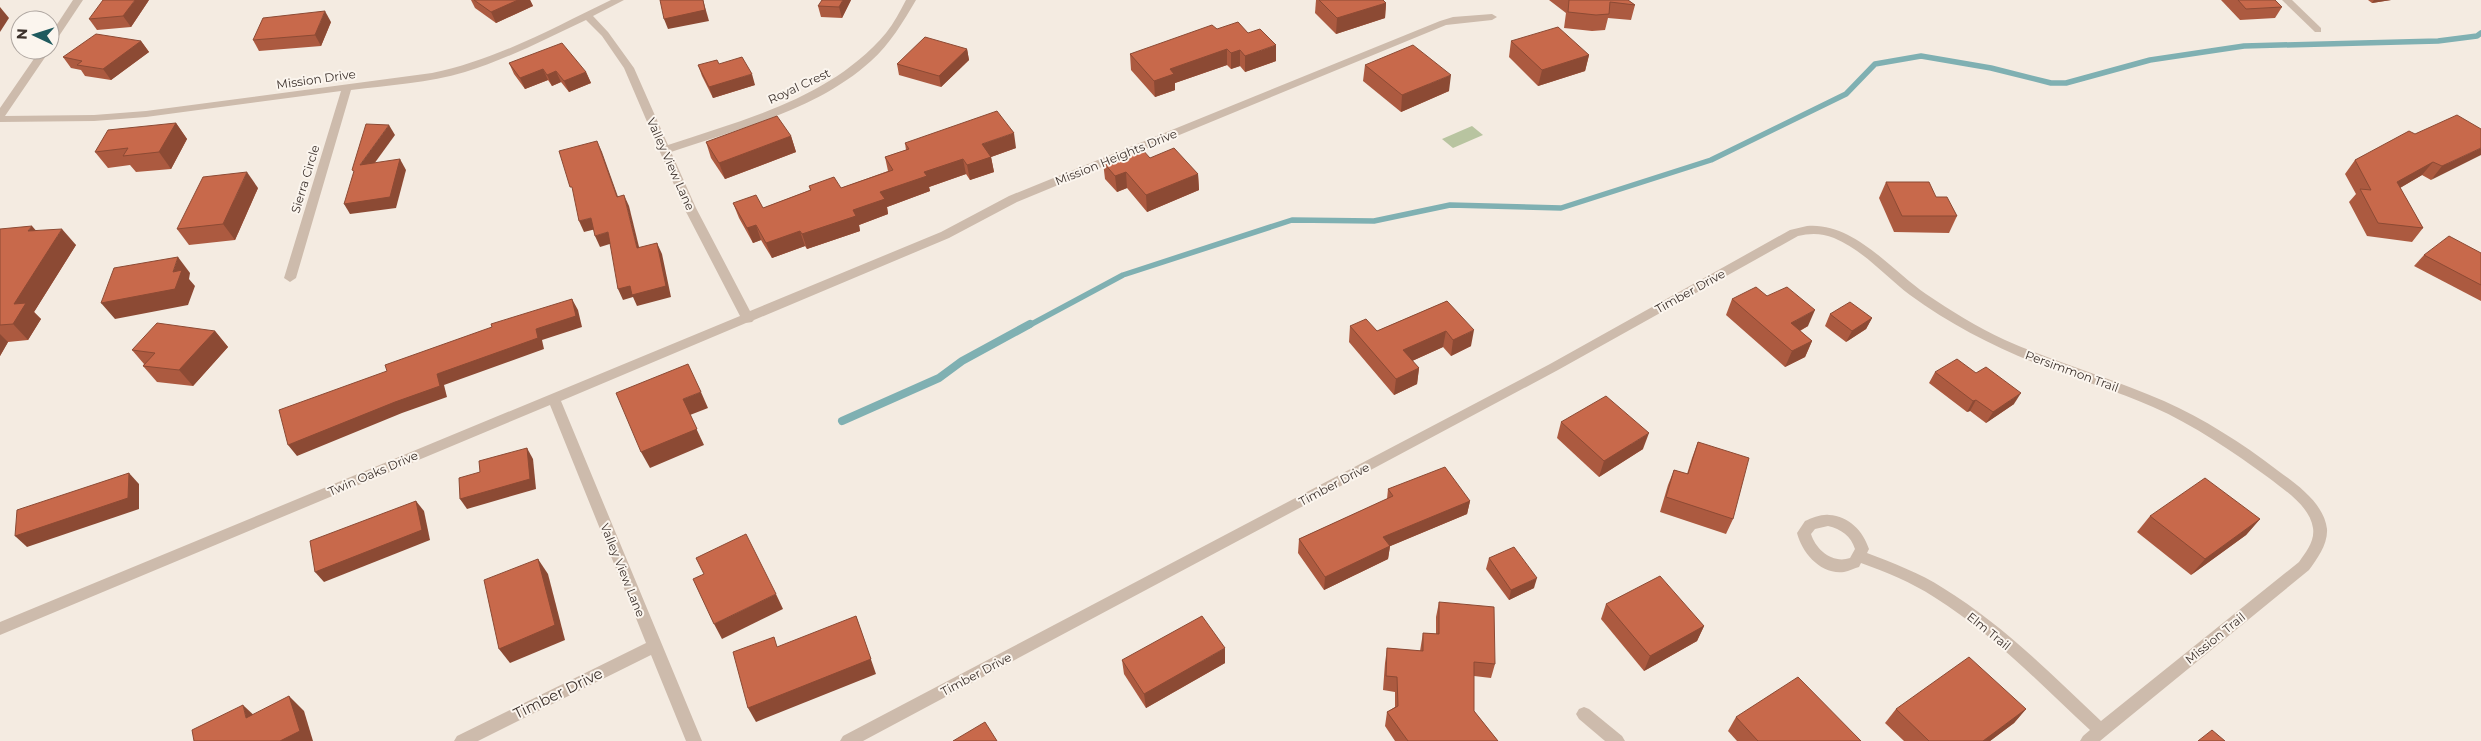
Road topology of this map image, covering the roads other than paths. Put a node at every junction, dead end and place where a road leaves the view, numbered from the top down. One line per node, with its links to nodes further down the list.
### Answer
1 (78, 0): 7 (street)
2 (619, 0): 5 (street, Mission Drive)
3 (911, 0): 12 (street, Royal Crest)
4 (2287, 0): 8 (street)
5 (587, 16): 10 (street, Mission Drive); 12 (street, Valley View Lane)
6 (1492, 18): 15 (street, Mission Heights Drive)
7 (60, 28)
8 (2318, 30)
9 (38, 60): 11 (street, Mission Drive)
10 (347, 87): 11 (street, Mission Drive); 14 (street, Sierra Circle)
11 (0, 117)
12 (665, 150): 15 (street, Valley View Lane)
13 (1818, 229): 17 (street, Persimmon Trail); 25 (street, Timber Drive)
14 (290, 278)
15 (748, 319): 16 (street, Twin Oaks Drive)
16 (553, 398): 19 (street, Twin Oaks Drive); 20 (street, Valley View Lane)
17 (2319, 522): 22 (street, Mission Trail)
18 (1860, 556): 22 (street, Elm Trail)
19 (0, 630)
20 (654, 646): 23 (street, Timber Drive); 24 (street, Valley View Lane)
21 (1584, 714): 26 (street)
22 (2101, 731): 27 (street, Mission Trail)
23 (462, 741)
24 (694, 741)
25 (848, 741)
26 (1617, 741)
27 (2088, 741)

